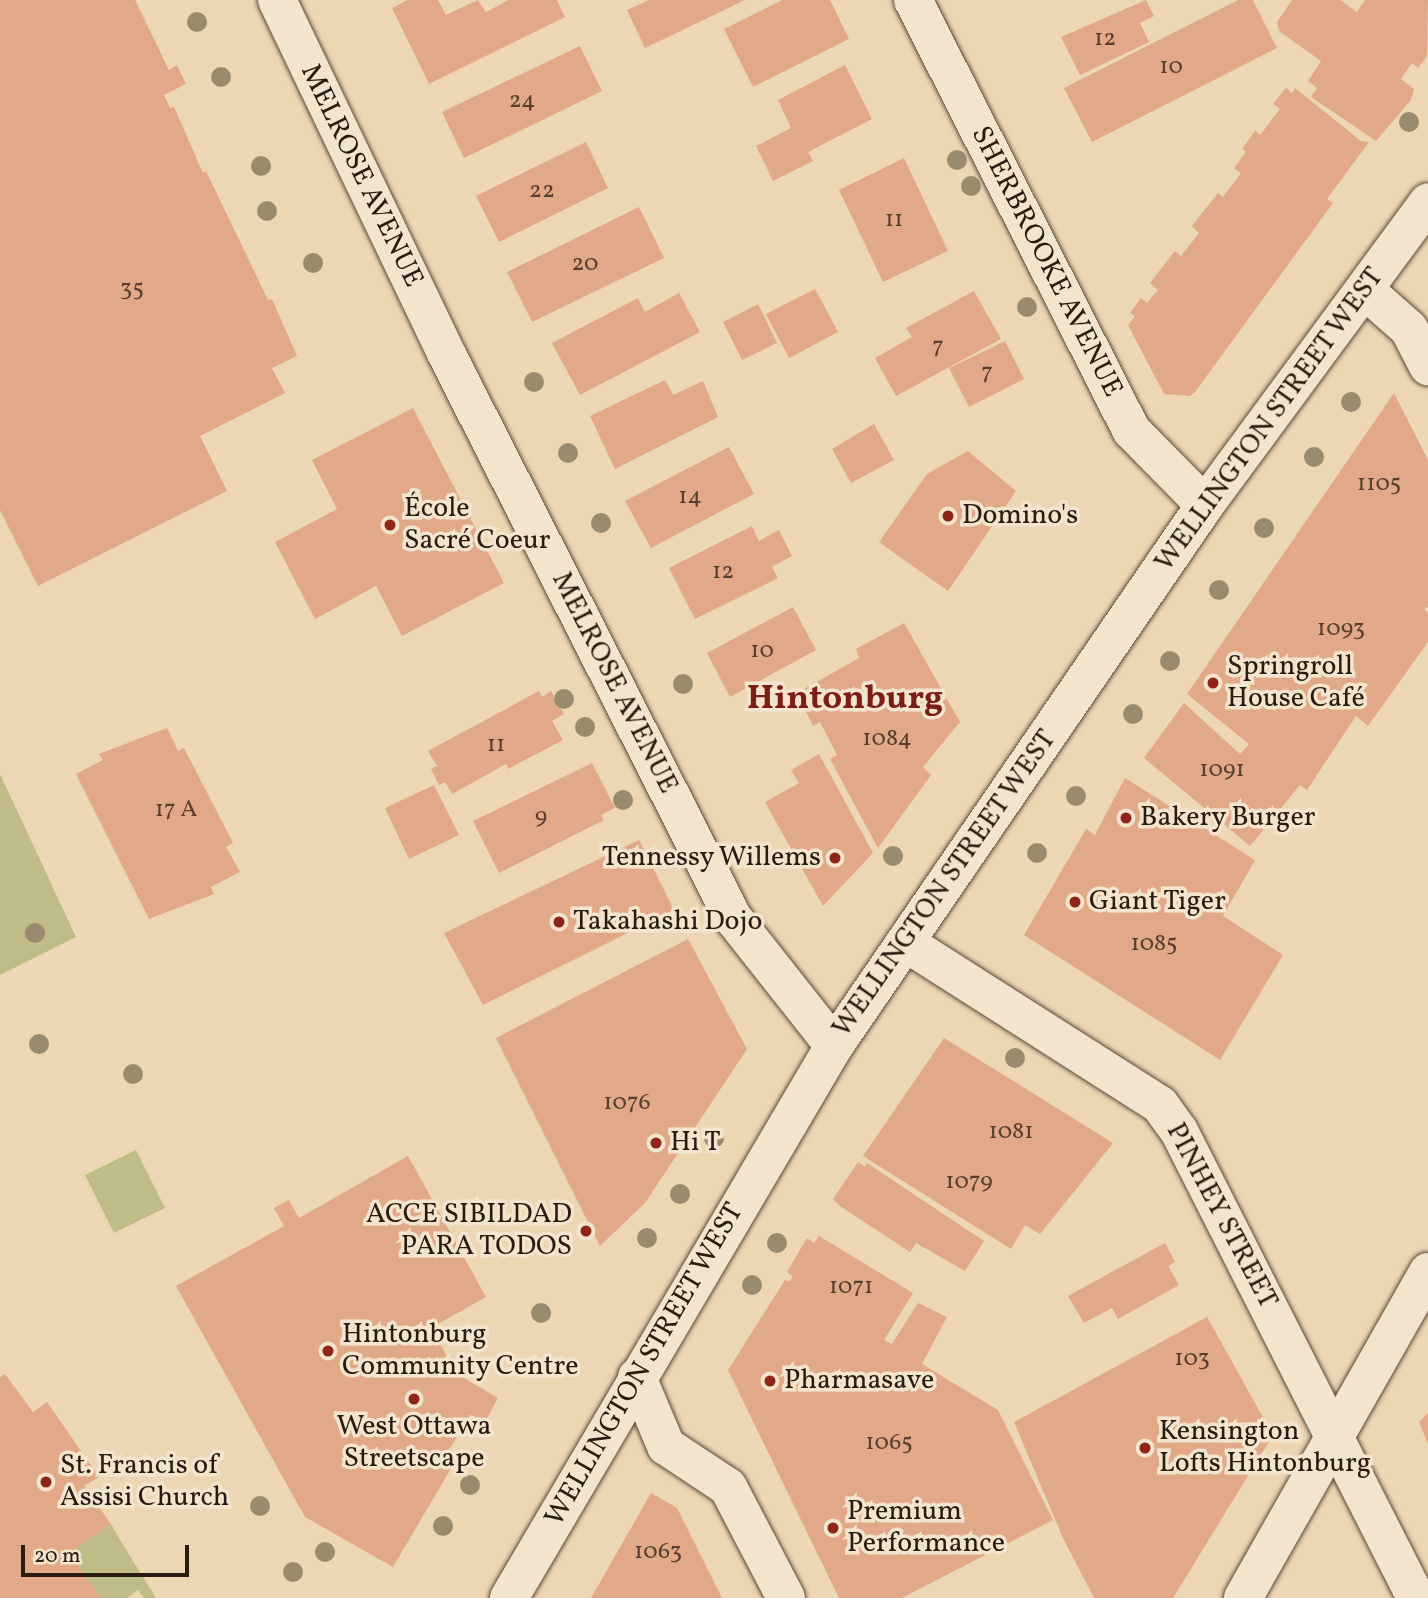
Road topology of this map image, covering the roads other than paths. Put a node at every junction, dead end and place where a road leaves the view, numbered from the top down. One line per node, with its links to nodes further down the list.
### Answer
1 (277, 0): 8 (street, MELROSE AVENUE)
2 (913, 0): 6 (street, SHERBROOKE AVENUE)
3 (1428, 202): 4 (street, WELLINGTON STREET WEST)
4 (1366, 291): 5 (street); 6 (street, WELLINGTON STREET WEST)
5 (1428, 366)
6 (1205, 505): 7 (street, WELLINGTON STREET WEST)
7 (906, 943): 8 (street, WELLINGTON STREET WEST); 11 (street, PINHEY STREET)
8 (834, 1046): 10 (street, WELLINGTON STREET WEST)
9 (1428, 1272): 11 (street)
10 (637, 1377): 12 (street, WELLINGTON STREET WEST); 13 (street)
11 (1335, 1438): 14 (street); 15 (street, PINHEY STREET)
12 (509, 1598)
13 (786, 1598)
14 (1243, 1598)
15 (1416, 1598)

